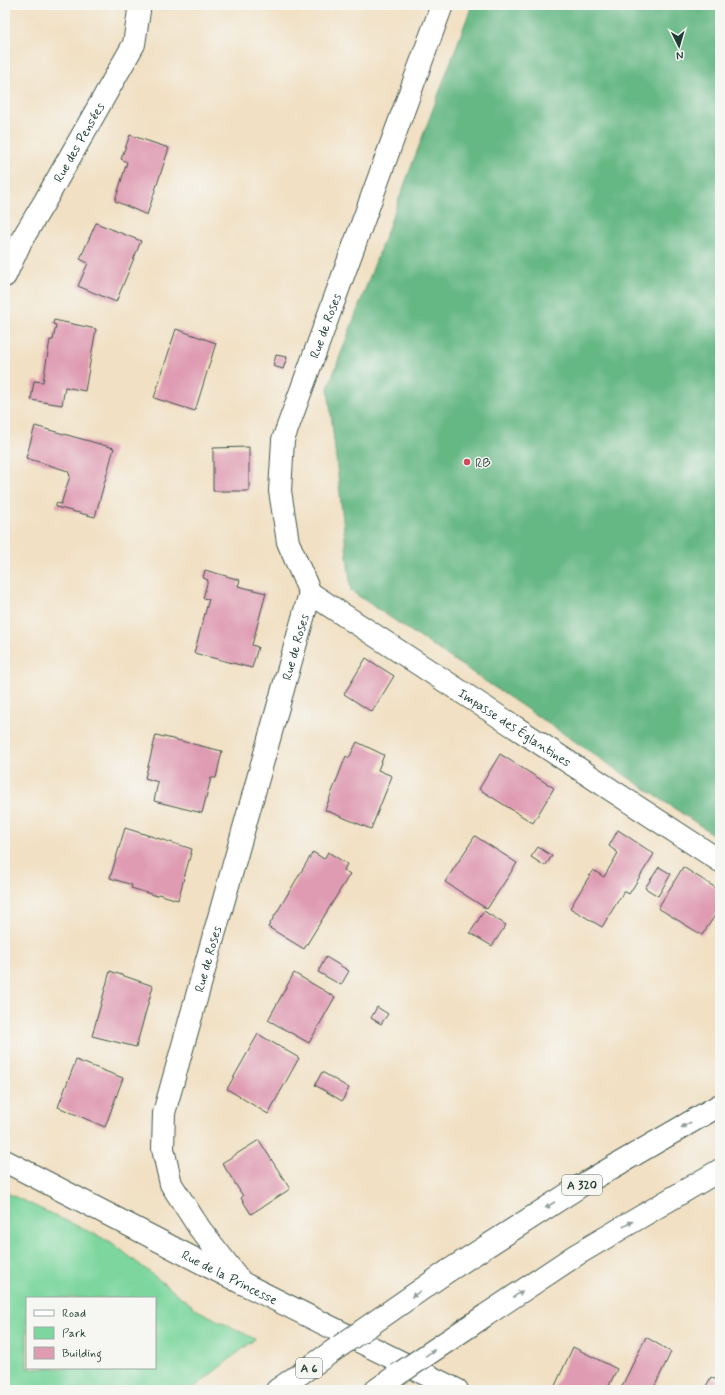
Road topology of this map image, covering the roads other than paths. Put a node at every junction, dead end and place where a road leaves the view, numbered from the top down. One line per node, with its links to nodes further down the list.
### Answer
1 (137, 5): 3 (main road, Rue des Pensées)
2 (442, 5): 4 (main road, Rue de Roses)
3 (5, 276)
4 (310, 593): 5 (main road, Impasse des Églantines); 9 (main road, Rue de Roses)
5 (720, 861)
6 (720, 1105): 10 (main road, A 320, one-way to 10, bridge)
7 (5, 1161): 9 (main road, Rue de la Princesse)
8 (720, 1170): 12 (main road, one-way to 8, bridge)
9 (242, 1282): 13 (main road, Rue de la Princesse)
10 (340, 1346): 11 (main road, A 6)
11 (277, 1390)
12 (376, 1390)
13 (457, 1390)

